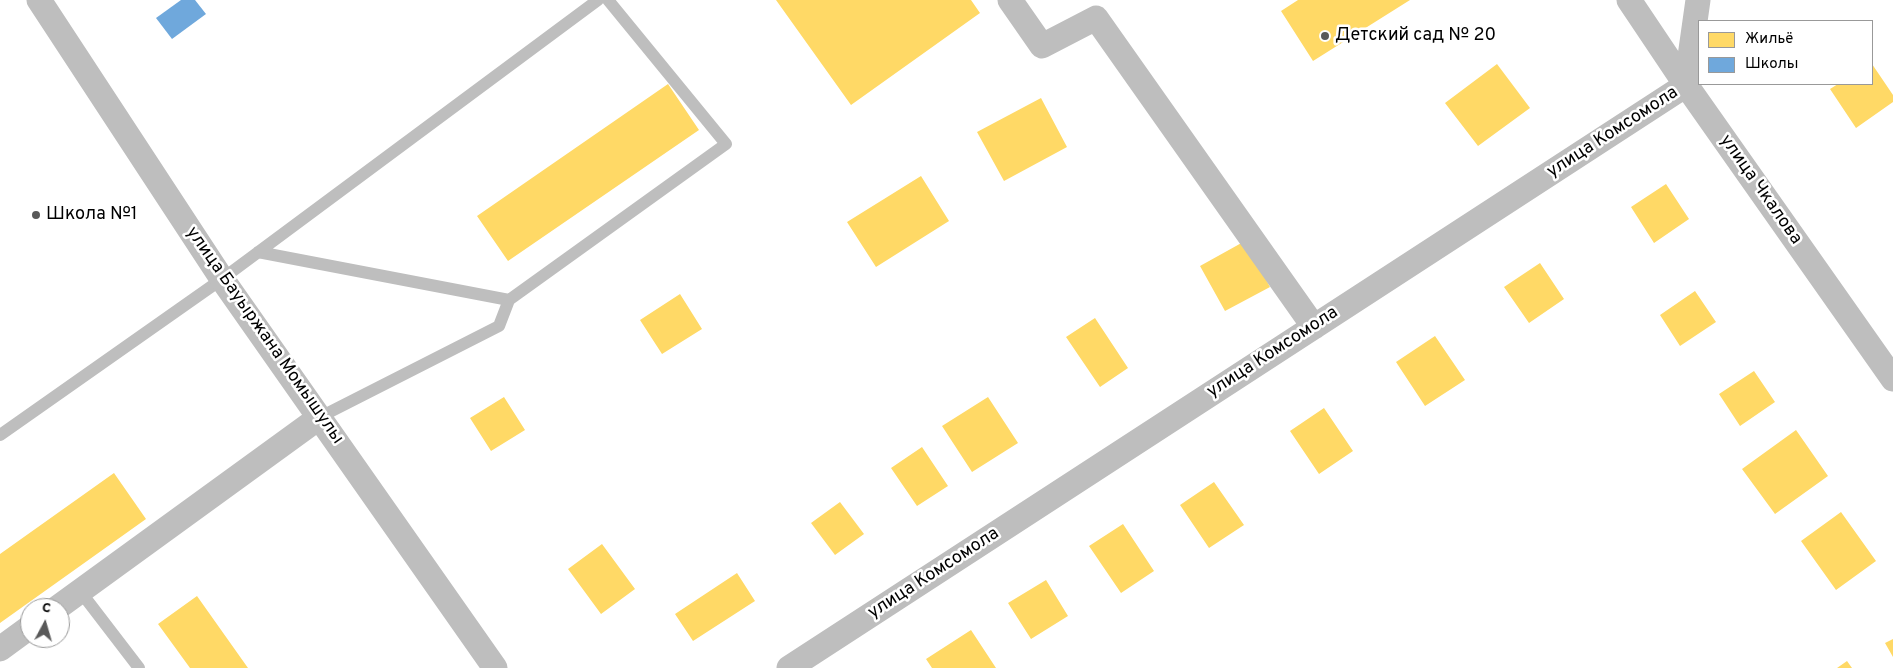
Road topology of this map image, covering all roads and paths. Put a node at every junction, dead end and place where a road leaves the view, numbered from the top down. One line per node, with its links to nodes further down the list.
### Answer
1 (39, 0): 9 (street, улица Бауыржана Момышулы)
2 (598, 0): 8 (lane)
3 (608, 0): 10 (lane)
4 (1010, 0): 11 (street)
5 (1629, 0): 7 (street, улица Чкалова)
6 (1698, 0): 7 (street, улица Комсомола)
7 (1686, 85): 11 (street, улица Комсомола); 12 (street, улица Чкалова)
8 (258, 252): 9 (lane); 10 (lane)
9 (222, 279): 13 (street, улица Бауыржана Момышулы); 14 (lane)
10 (509, 300): 13 (lane)
11 (1314, 327): 21 (street, улица Комсомола)
12 (1893, 380)
13 (320, 418): 15 (street); 20 (street, улица Бауыржана Момышулы)
14 (0, 435)
15 (80, 591): 16 (street); 19 (lane)
16 (70, 598)
17 (20, 634): 18 (street)
18 (0, 649)
19 (139, 668)
20 (495, 668)
21 (789, 668)

